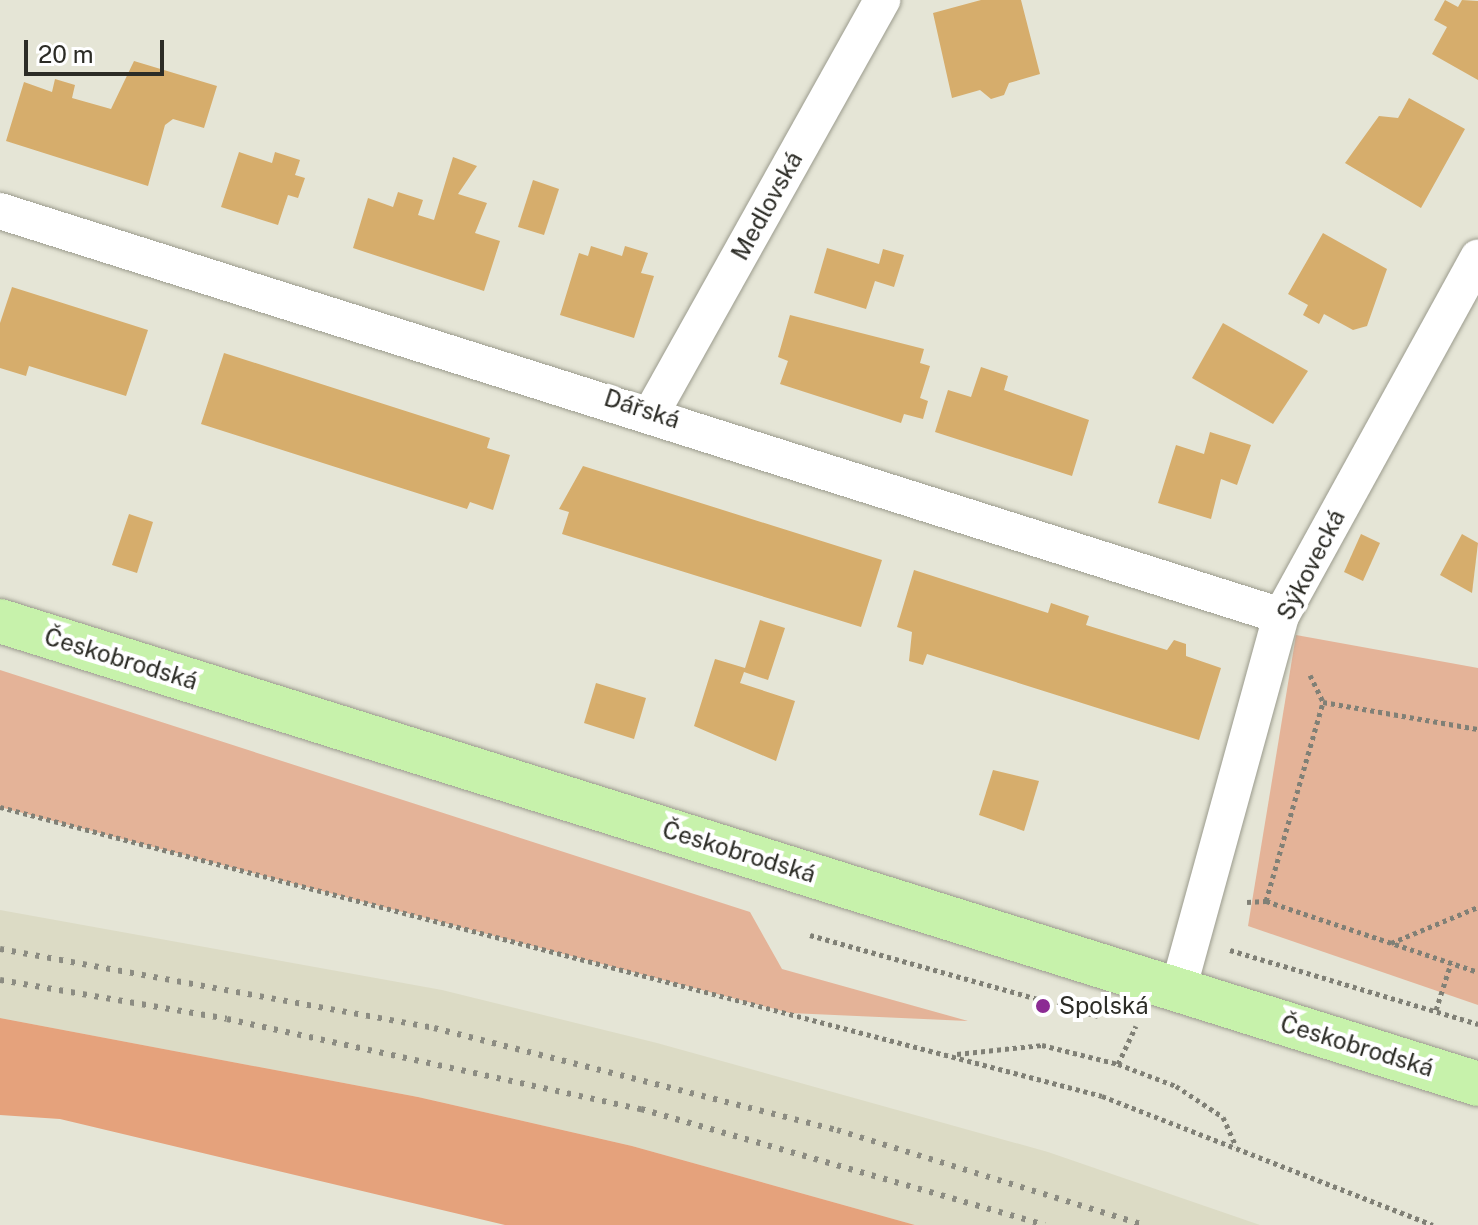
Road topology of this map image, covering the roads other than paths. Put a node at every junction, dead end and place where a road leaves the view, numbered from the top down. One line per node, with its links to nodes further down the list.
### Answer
1 (882, 0): 4 (street, Medlovská)
2 (0, 211): 4 (street, Dářská)
3 (1478, 257): 5 (street, Sýkovecká)
4 (652, 412): 5 (street, Dářská)
5 (1281, 616): 7 (street, Sýkovecká)
6 (0, 621): 7 (main road, Českobrodská)
7 (1178, 990): 8 (main road, Českobrodská)
8 (1478, 1084)

